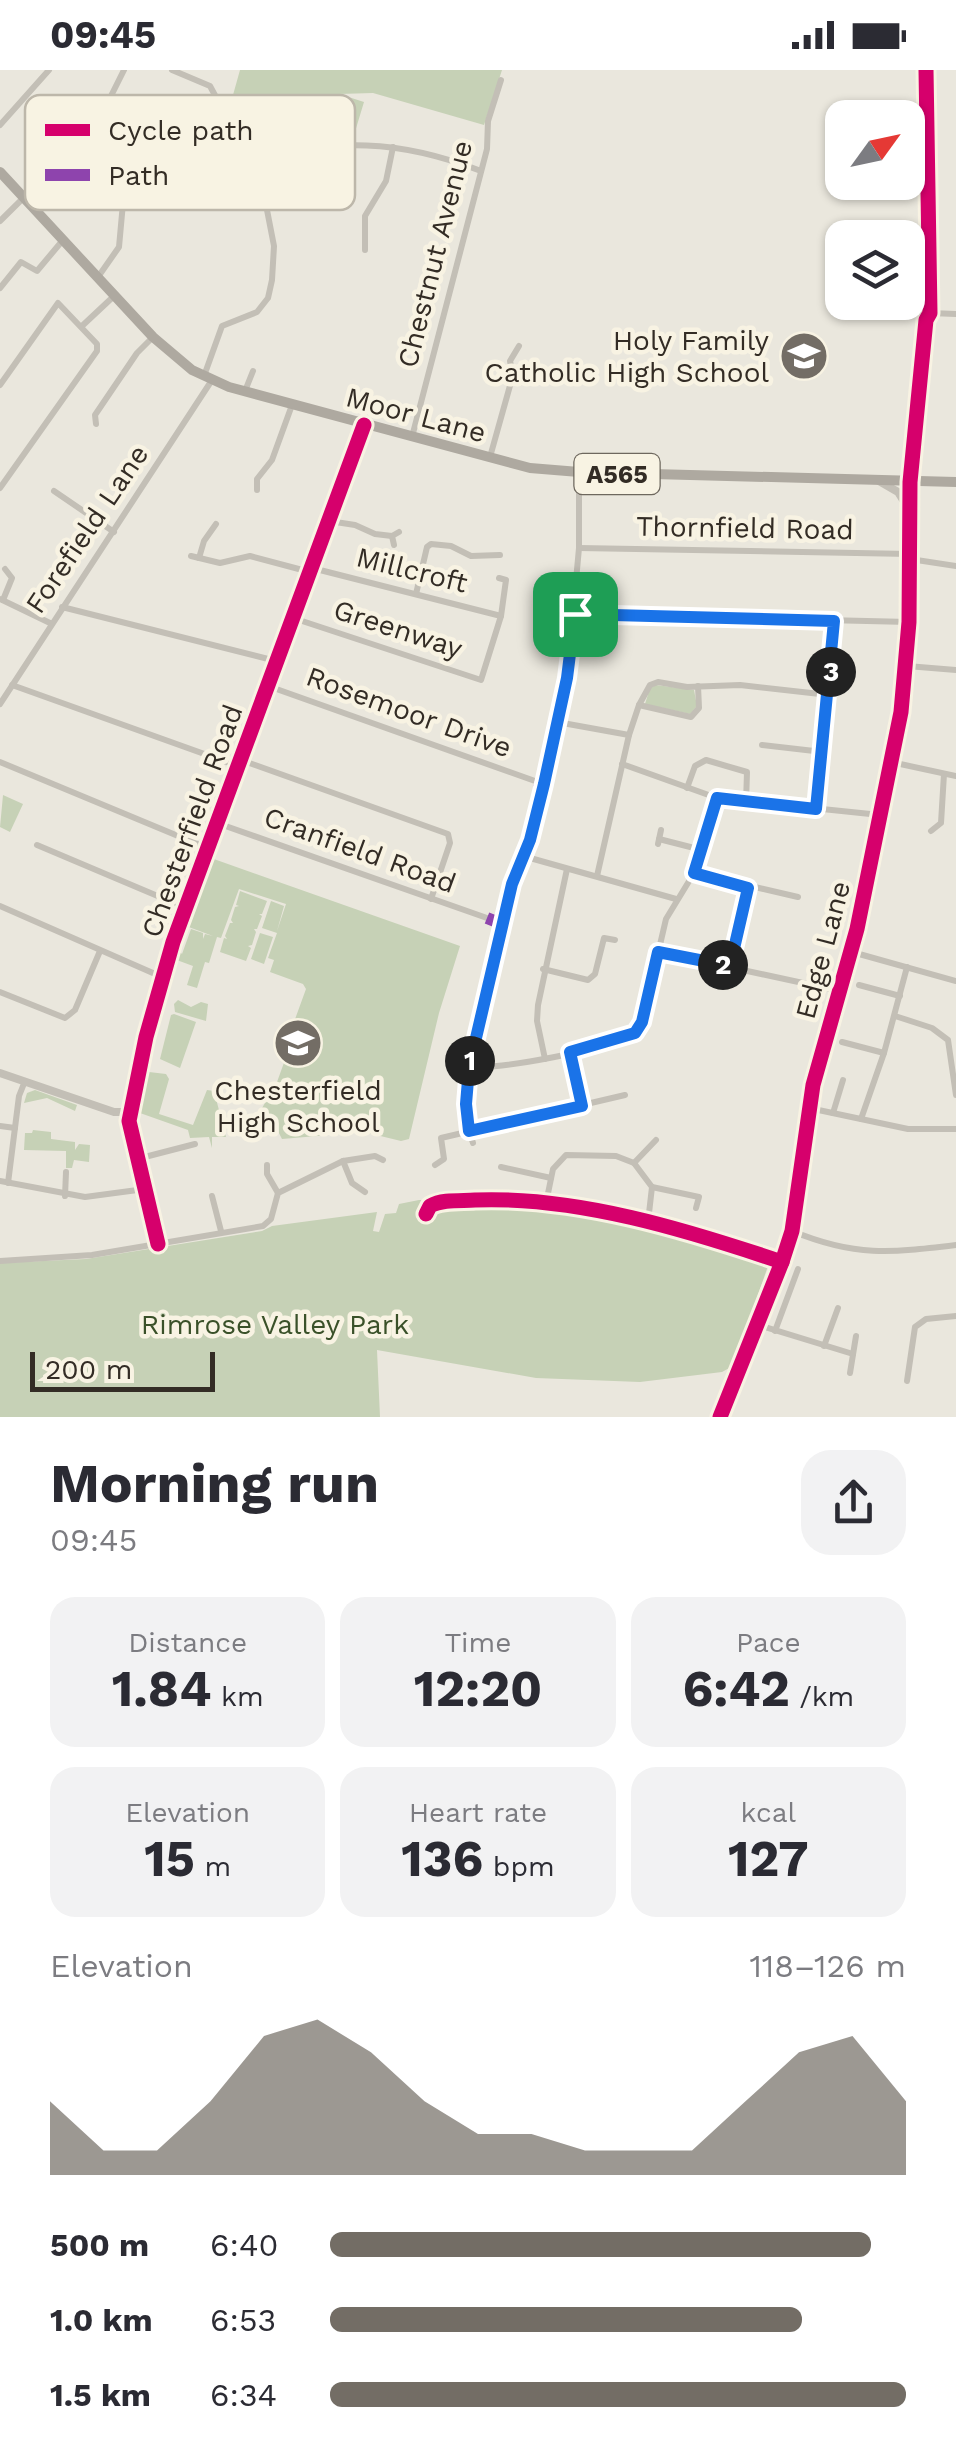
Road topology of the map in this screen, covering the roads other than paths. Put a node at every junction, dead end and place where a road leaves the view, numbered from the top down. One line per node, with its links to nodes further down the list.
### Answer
1 (48, 70): 6 (street)
2 (124, 70): 7 (street)
3 (172, 70): 8 (street)
4 (926, 70): 25 (street, Edge Lane)
5 (501, 80): 14 (street, Chestnut Avenue)
6 (26, 95)
7 (112, 95)
8 (214, 95)
9 (25, 96): 10 (street)
10 (0, 125)
11 (355, 143): 12 (street)
12 (392, 147): 14 (street); 21 (street)
13 (0, 172): 15 (highway, Moor Lane / A565)
14 (482, 172): 37 (street, Chestnut Avenue)
15 (23, 197): 19 (street)
16 (36, 210): 20 (highway, Moor Lane / A565)
17 (122, 210): 22 (street)
18 (266, 210): 31 (street, Forefield Lane)
19 (0, 221)
20 (64, 239): 22 (highway, Moor Lane / A565); 23 (street)
21 (364, 250)
22 (98, 277): 24 (highway, Moor Lane / A565)
23 (0, 288)
24 (115, 295): 27 (street); 28 (highway, Moor Lane / A565)
25 (930, 313): 26 (street); 41 (street, Edge Lane)
26 (956, 314)
27 (82, 326): 32 (street); 43 (street)
28 (153, 337): 31 (highway, Moor Lane / A565); 35 (street)
29 (519, 346): 38 (street)
30 (253, 371): 33 (street)
31 (208, 378): 33 (highway, Moor Lane / A565); 49 (street, Forefield Lane)
32 (0, 385)
33 (245, 391): 34 (highway, Moor Lane / A565)
34 (292, 405): 36 (highway, Moor Lane / A565); 44 (street)
35 (96, 424)
36 (364, 425): 37 (highway, Moor Lane / A565); 47 (street, Chesterfield Road)
37 (412, 438): 38 (highway, Moor Lane / A565)
38 (490, 458): 39 (highway, Moor Lane / A565)
39 (876, 479): 41 (highway, Moor Lane / A565); 46 (street)
40 (579, 482): 51 (street)
41 (910, 482): 42 (highway, A565); 46 (street, Edge Lane)
42 (956, 482)
43 (0, 488)
44 (257, 490)
45 (54, 491): 49 (street)
46 (910, 517): 53 (street, Edge Lane)
47 (329, 521): 50 (street); 56 (street, Chesterfield Road)
48 (216, 524): 56 (street, Millcroft)
49 (114, 532): 60 (street, Forefield Lane)
50 (395, 538)
51 (579, 548): 53 (street, Thornfield Road); 61 (street)
52 (502, 555): 58 (street)
53 (910, 556): 54 (street, Thornfield Road); 66 (street, Edge Lane)
54 (956, 566)
55 (6, 569): 59 (street)
56 (311, 570): 58 (street, Millcroft); 63 (street, Chesterfield Road)
57 (499, 578): 62 (street)
58 (416, 594): 62 (street, Millcroft)
59 (2, 600): 65 (street)
60 (62, 606): 65 (street, Forefield Lane); 67 (street)
61 (575, 614): 64 (street); 76 (street)
62 (501, 616): 63 (street, Greenway)
63 (294, 618): 67 (street, Chesterfield Road)
64 (834, 621): 66 (street); 73 (street)
65 (50, 622): 70 (street, Forefield Lane)
66 (909, 622): 68 (street, Edge Lane)
67 (276, 661): 71 (street, Chesterfield Road)
68 (906, 666): 69 (street); 81 (street, Edge Lane)
69 (956, 670)
70 (12, 685): 74 (street, Forefield Lane); 82 (street)
71 (268, 686): 82 (street, Chesterfield Road); 86 (street, Rosemoor Drive)
72 (698, 686): 73 (street); 75 (street); 75 (street)
73 (829, 695): 79 (street)
74 (0, 704)
75 (639, 705): 77 (street)
76 (557, 722): 77 (street); 98 (street)
77 (629, 735): 83 (street)
78 (762, 745): 79 (street)
79 (822, 752): 90 (street)
80 (0, 762): 96 (street)
81 (891, 762): 84 (street); 91 (street, Edge Lane)
82 (240, 763): 92 (street, Chesterfield Road); 104 (street)
83 (622, 764): 87 (street); 101 (street)
84 (944, 774): 85 (street); 94 (street)
85 (956, 776)
86 (535, 781)
87 (687, 788): 88 (street); 89 (street)
88 (717, 798): 89 (street); 97 (street)
89 (746, 803): 90 (street)
90 (816, 809): 91 (street)
91 (880, 816): 112 (street, Edge Lane)
92 (217, 823): 96 (street, Chesterfield Road); 104 (street, Cranfield Road)
93 (661, 830): 97 (street)
94 (932, 831)
95 (37, 845): 107 (street)
96 (207, 848): 107 (street, Chesterfield Road)
97 (702, 850): 100 (street)
98 (524, 856): 99 (street); 127 (street)
99 (567, 869): 101 (street); 115 (street)
100 (694, 873): 102 (street); 105 (street)
101 (596, 876): 105 (street)
102 (748, 888): 103 (street); 113 (street)
103 (798, 897)
104 (430, 899): 108 (street, Cranfield Road)
105 (676, 900): 111 (street)
106 (0, 906): 110 (street)
107 (186, 908): 116 (street, Chesterfield Road)
108 (487, 918)
109 (615, 940): 115 (street)
110 (100, 951): 116 (street); 120 (street)
111 (658, 952): 113 (street); 124 (street)
112 (852, 952): 114 (street); 119 (street, Edge Lane)
113 (730, 966): 119 (street)
114 (907, 968): 117 (street); 121 (street)
115 (543, 969): 126 (street)
116 (162, 977): 135 (street, Chesterfield Road)
117 (956, 981)
118 (863, 988): 121 (street)
119 (840, 991): 134 (street, Edge Lane)
120 (0, 992)
121 (900, 996): 122 (street)
122 (895, 1016): 125 (street); 131 (street)
123 (845, 1045): 125 (street)
124 (570, 1052): 126 (street); 133 (street)
125 (884, 1053): 137 (street)
126 (545, 1059): 127 (street)
127 (469, 1068): 141 (street)
128 (0, 1073): 130 (street)
129 (844, 1080): 136 (street)
130 (25, 1081): 135 (street); 139 (street)
131 (956, 1095)
132 (625, 1096): 133 (street)
133 (582, 1106): 141 (street)
134 (809, 1108): 136 (street); 166 (street, Edge Lane)
135 (129, 1112): 145 (street, Chesterfield Road)
136 (833, 1113): 137 (street)
137 (861, 1118): 140 (street)
138 (0, 1126): 139 (street)
139 (15, 1128): 154 (street)
140 (956, 1129)
141 (469, 1131): 143 (street); 149 (street)
142 (656, 1140): 148 (street)
143 (473, 1143)
144 (195, 1144): 145 (street)
145 (137, 1158): 156 (street, Chesterfield Road)
146 (383, 1160): 147 (street)
147 (343, 1162): 157 (street); 158 (street)
148 (634, 1162): 153 (street); 155 (street)
149 (435, 1164)
150 (266, 1165): 158 (street)
151 (501, 1167): 153 (street)
152 (66, 1172): 159 (street)
153 (551, 1178): 161 (street)
154 (4, 1182): 159 (street)
155 (652, 1187): 162 (street); 164 (street)
156 (144, 1189): 159 (street); 167 (street, Chesterfield Road)
157 (364, 1192)
158 (278, 1194): 165 (street)
159 (64, 1196)
160 (212, 1196): 165 (street)
161 (546, 1203): 163 (street); 164 (street)
162 (696, 1208)
163 (426, 1214)
164 (648, 1222): 170 (street)
165 (221, 1232): 167 (street)
166 (792, 1232): 168 (street); 170 (street, Edge Lane)
167 (158, 1244): 169 (street)
168 (956, 1246)
169 (0, 1261)
170 (782, 1262): 174 (street, Edge Lane)
171 (798, 1269): 175 (street)
172 (838, 1308): 177 (street)
173 (956, 1316): 180 (street)
174 (758, 1326): 175 (street); 181 (street, Edge Lane)
175 (775, 1331): 177 (street)
176 (856, 1336): 178 (street)
177 (824, 1346): 178 (street)
178 (854, 1354): 179 (street)
179 (850, 1373)
180 (907, 1381)
181 (720, 1417)

